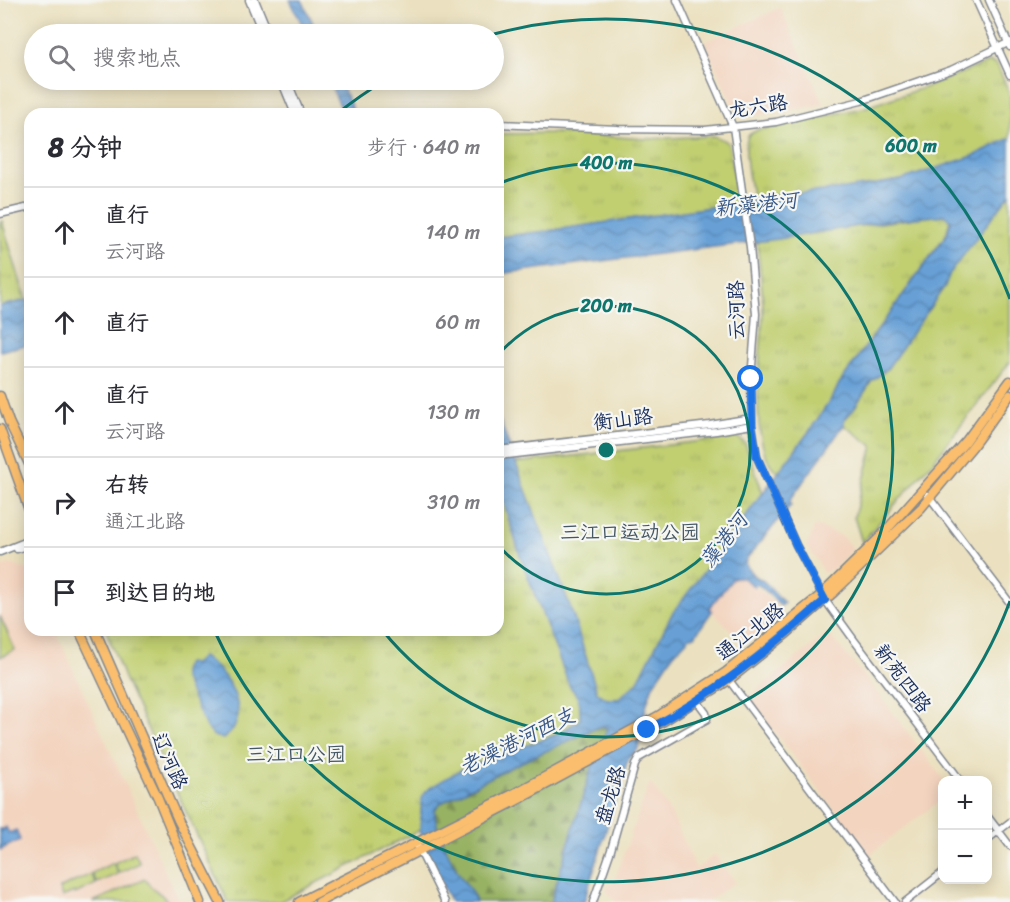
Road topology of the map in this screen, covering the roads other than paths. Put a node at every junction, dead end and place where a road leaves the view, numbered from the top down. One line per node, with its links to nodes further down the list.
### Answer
1 (249, 0): 6 (street)
2 (255, 0): 7 (street)
3 (677, 0): 16 (street)
4 (976, 0): 9 (street)
5 (989, 0): 8 (street)
6 (259, 24)
7 (265, 24)
8 (1009, 44): 9 (street, 龙六路)
9 (997, 48): 10 (street); 16 (street, 龙六路)
10 (1010, 75)
11 (285, 90): 13 (street)
12 (291, 90): 14 (street)
13 (293, 108)
14 (299, 108)
15 (504, 124): 16 (street, 龙六路)
16 (733, 127): 22 (street, 云河路)
17 (24, 208): 18 (street)
18 (0, 214)
19 (1010, 381): 28 (main road, 通江北路)
20 (1010, 395): 30 (main road, 通江北路)
21 (0, 396): 26 (main road)
22 (752, 422): 25 (street, 衡山路); 34 (street, 云河路)
23 (0, 429): 29 (main road)
24 (504, 450): 25 (street, 衡山路)
25 (512, 451): 27 (street, 衡山路)
26 (24, 453)
27 (504, 454)
28 (923, 491): 30 (street); 34 (main road, 通江北路)
29 (24, 496)
30 (931, 498): 34 (main road, 通江北路); 35 (street)
31 (24, 543): 33 (street)
32 (24, 547): 33 (street)
33 (0, 554)
34 (824, 597): 38 (main road, 通江北路); 40 (street, 新苑四路); 43 (main road, 通江北路)
35 (1010, 603)
36 (83, 636): 49 (main road, 辽河路)
37 (98, 636): 50 (main road, 辽河路)
38 (729, 680): 39 (main road, 通江北路); 55 (street)
39 (697, 701): 43 (main road, 通江北路); 54 (street, 盘龙路)
40 (957, 776)
41 (1010, 822): 44 (street)
42 (992, 823): 44 (street)
43 (448, 831): 46 (main road)
44 (998, 831): 45 (street); 47 (street)
45 (992, 835)
46 (419, 846): 51 (main road); 52 (main road); 53 (street)
47 (1010, 846)
48 (938, 876): 56 (street)
49 (200, 902)
50 (220, 902)
51 (299, 902)
52 (319, 902)
53 (445, 902)
54 (593, 902)
55 (895, 902)
56 (905, 902)

